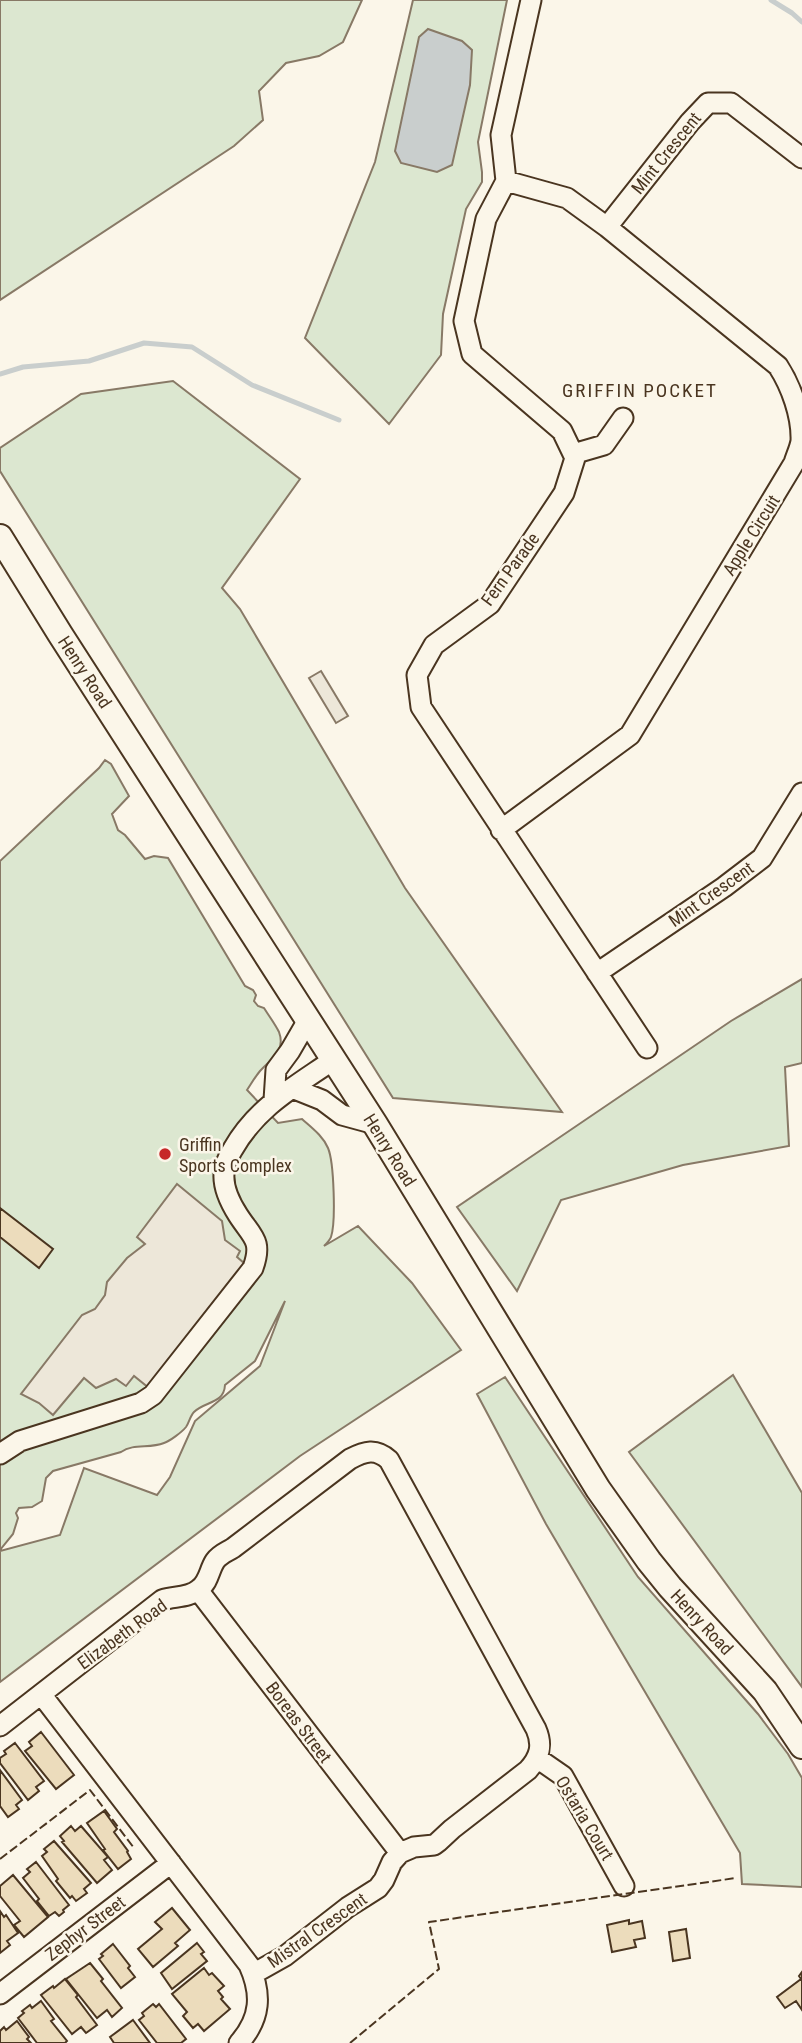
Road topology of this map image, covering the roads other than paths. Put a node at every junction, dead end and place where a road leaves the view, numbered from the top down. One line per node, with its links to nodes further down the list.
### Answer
1 (531, 0): 3 (street)
2 (802, 158): 4 (street, Mint Crescent)
3 (506, 181): 4 (street, Apple Circuit); 6 (street)
4 (607, 226): 9 (street, Apple Circuit)
5 (623, 418): 6 (street)
6 (573, 454): 9 (street, Fern Parade)
7 (0, 537): 11 (main road, Henry Road)
8 (802, 793): 10 (street, Mint Crescent)
9 (501, 830): 10 (street, Fern Parade)
10 (597, 973): 12 (street, Fern Parade)
11 (308, 1020): 13 (main road, Henry Road); 15 (street)
12 (647, 1048)
13 (333, 1060): 14 (street); 16 (main road, Henry Road)
14 (292, 1088): 15 (street); 16 (street)
15 (274, 1100): 17 (street)
16 (375, 1124): 21 (main road, Henry Road)
17 (0, 1454)
18 (198, 1590): 19 (street, Elizabeth Road); 22 (street); 23 (street, Boreas Street)
19 (41, 1694): 20 (street, Elizabeth Road); 24 (street, Mistral Crescent)
20 (0, 1726)
21 (802, 1745)
22 (537, 1758): 23 (street); 25 (street, Ostaria Court)
23 (400, 1853): 26 (street, Mistral Crescent)
24 (171, 1863): 26 (street, Mistral Crescent); 27 (street, Zephyr Street)
25 (624, 1886)
26 (253, 1974): 28 (street)
27 (0, 1994)
28 (239, 2043)

